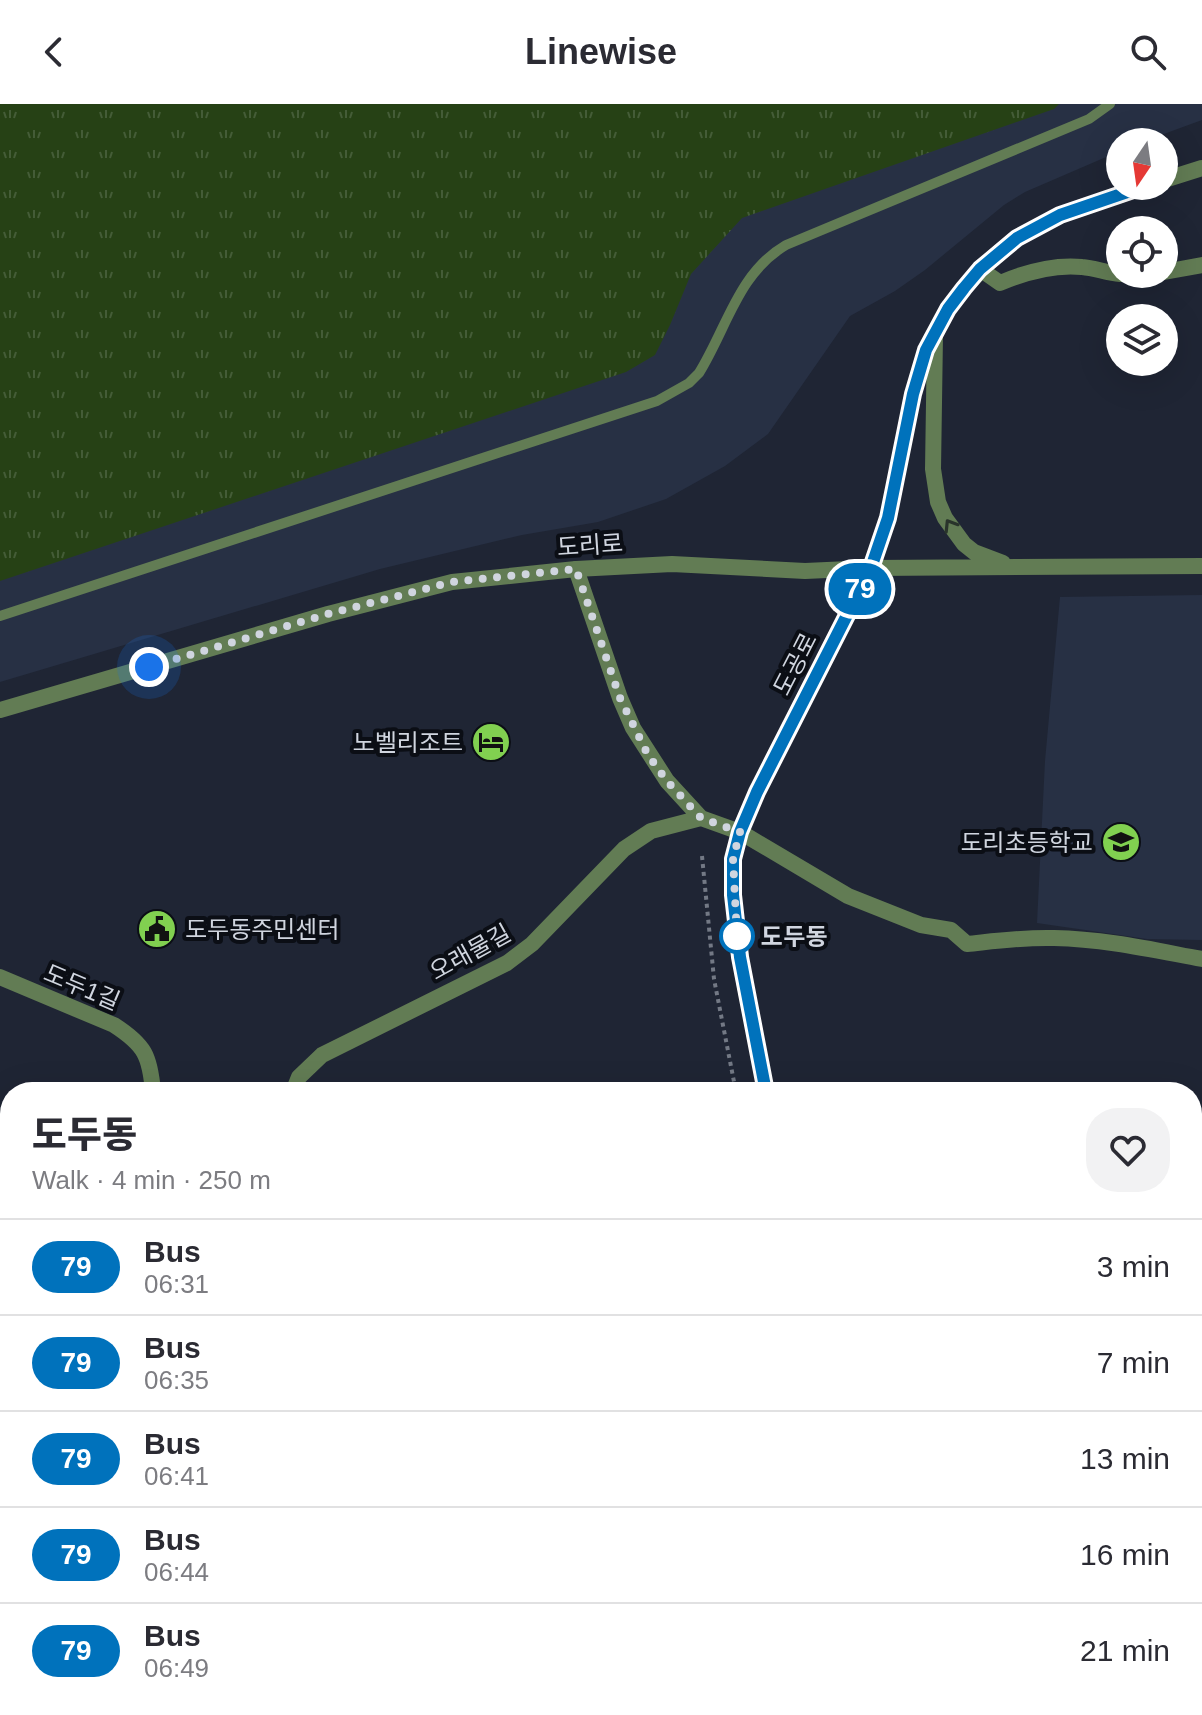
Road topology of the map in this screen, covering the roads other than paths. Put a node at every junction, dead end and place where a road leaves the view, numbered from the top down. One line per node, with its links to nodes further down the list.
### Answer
1 (1110, 104): 14 (lane)
2 (1202, 168): 3 (street)
3 (1178, 176)
4 (1106, 199): 6 (street, 도공로)
5 (1202, 265): 7 (street)
6 (980, 269): 8 (street); 9 (street, 도공로)
7 (1178, 269)
8 (1106, 271)
9 (935, 332): 11 (street, one-way to 9); 12 (street, 도공로)
10 (1202, 566): 11 (street, 도리로)
11 (1012, 567): 12 (street, 도리로)
12 (871, 568): 13 (street, 도리로); 17 (street, 도공로)
13 (576, 569): 15 (street, 도리로); 16 (street)
14 (0, 616)
15 (0, 710)
16 (701, 818): 17 (street); 21 (street, 오래물길)
17 (740, 832): 18 (street); 22 (street, 도공로)
18 (1202, 959)
19 (0, 977): 20 (street, 도두1길)
20 (152, 1082)
21 (297, 1082)
22 (764, 1082)

